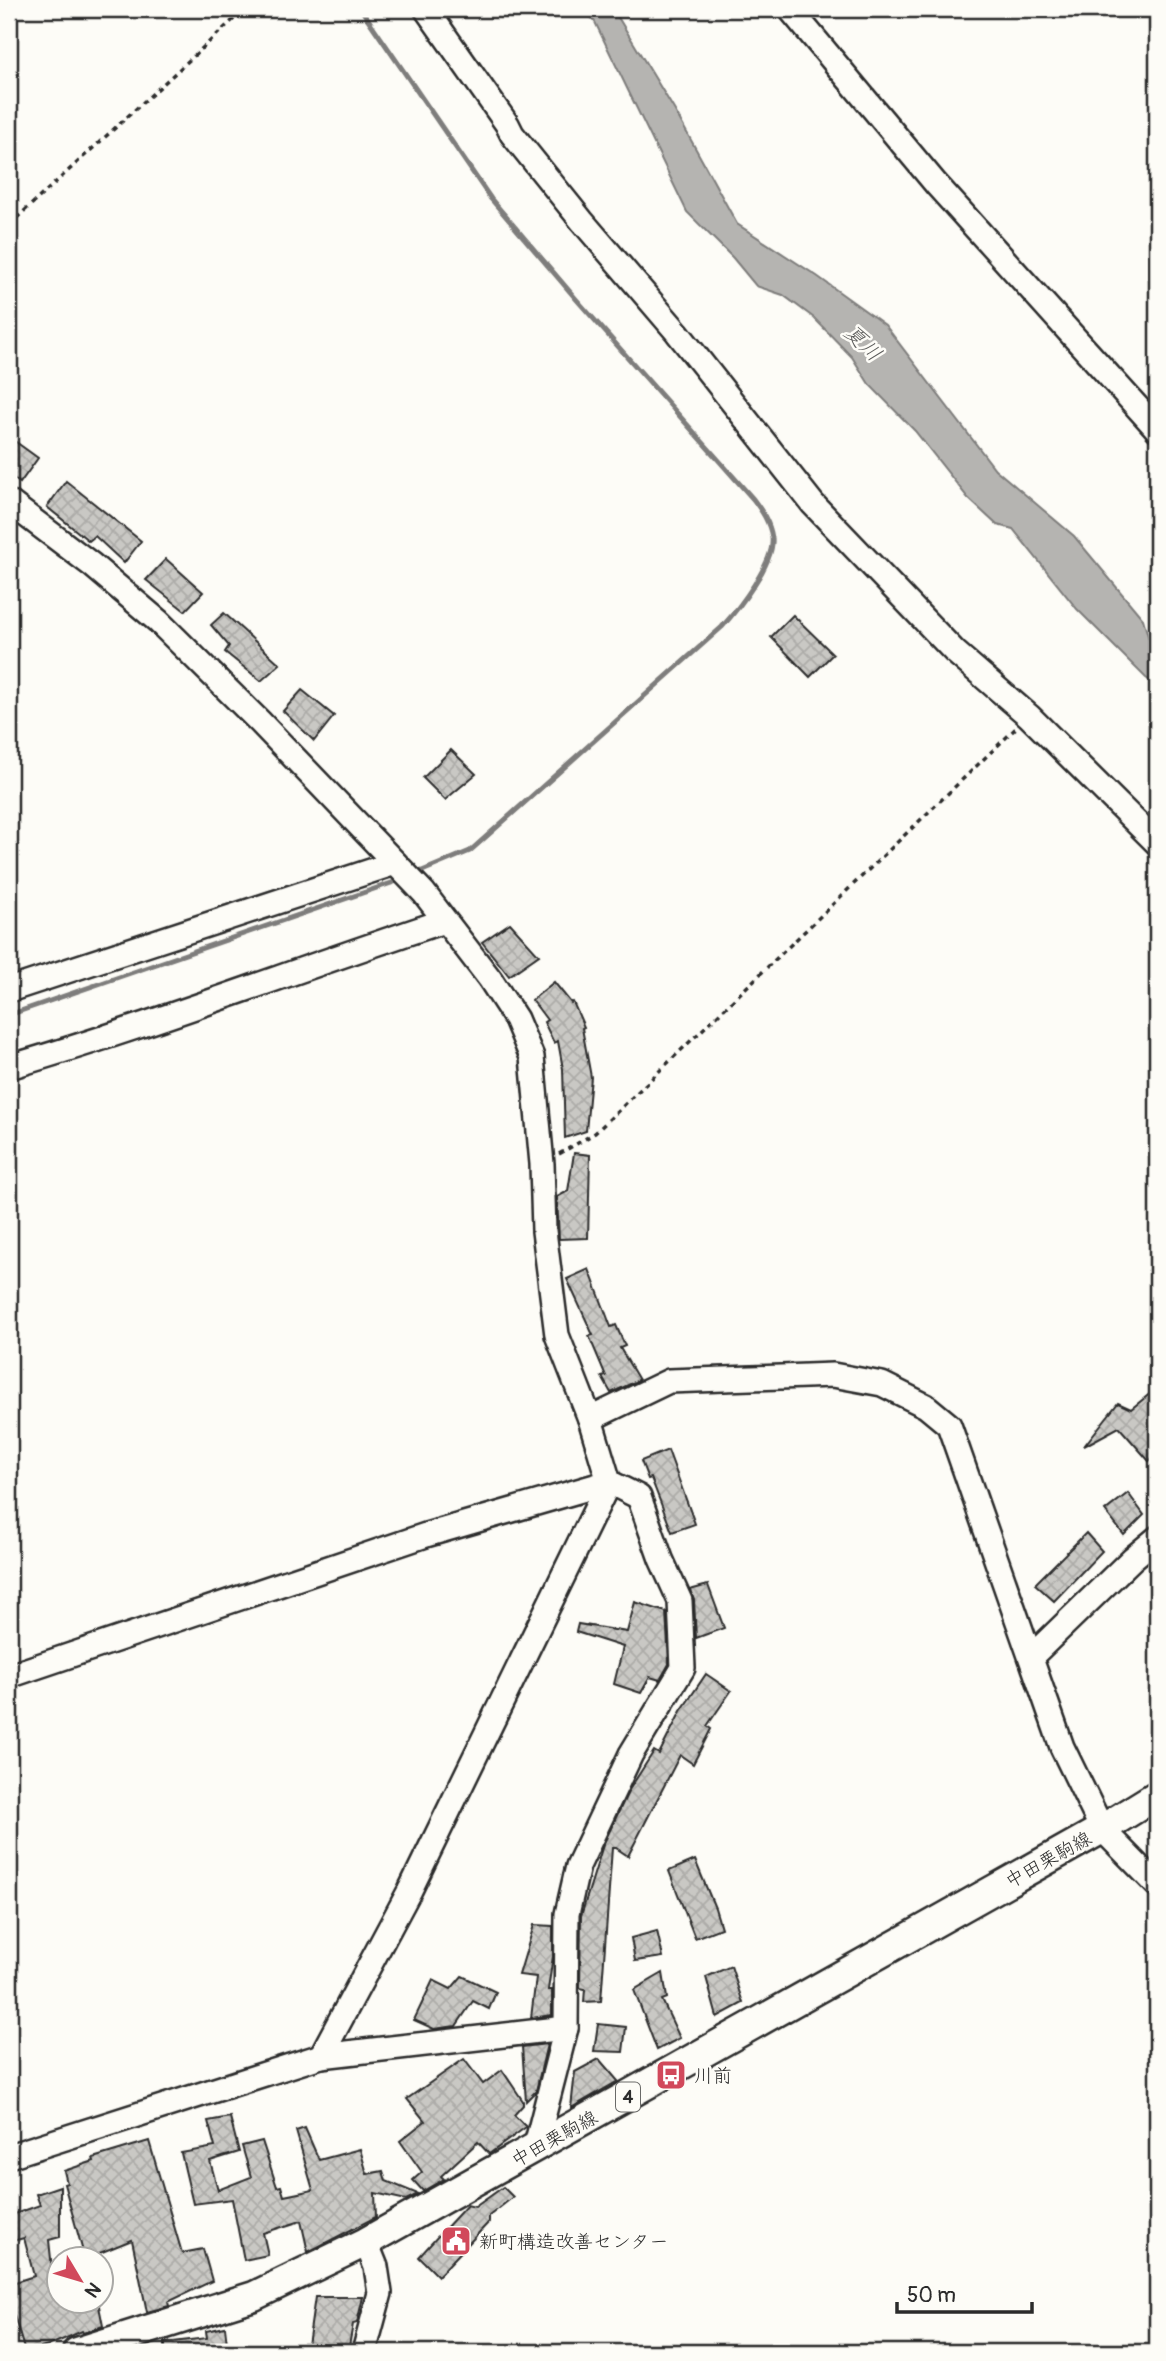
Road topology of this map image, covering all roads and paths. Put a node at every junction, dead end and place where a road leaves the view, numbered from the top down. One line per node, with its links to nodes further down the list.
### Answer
1 (245, 9): 4 (path)
2 (426, 9): 7 (street)
3 (790, 9): 5 (street)
4 (9, 225)
5 (1157, 429)
6 (9, 502): 9 (street)
7 (1029, 716): 8 (street); 13 (path)
8 (1157, 843)
9 (397, 866): 10 (street); 11 (street)
10 (444, 921): 12 (street); 13 (street)
11 (9, 990)
12 (9, 1067)
13 (542, 1164): 14 (street)
14 (590, 1419): 15 (street); 17 (street)
15 (609, 1482): 18 (street); 22 (street); 23 (street)
16 (1157, 1538): 17 (street)
17 (1031, 1657): 20 (street)
18 (9, 1676)
19 (1157, 1795): 20 (main road, 中田栗駒線 / 4)
20 (1102, 1829): 21 (street); 24 (main road, 中田栗駒線 / 4)
21 (1157, 1885)
22 (566, 2028): 23 (street); 24 (street)
23 (321, 2056): 25 (street)
24 (535, 2149): 26 (main road, 中田栗駒線 / 4)
25 (9, 2156)
26 (366, 2242): 27 (main road, 中田栗駒線 / 4); 28 (street)
27 (77, 2352)
28 (364, 2352)

